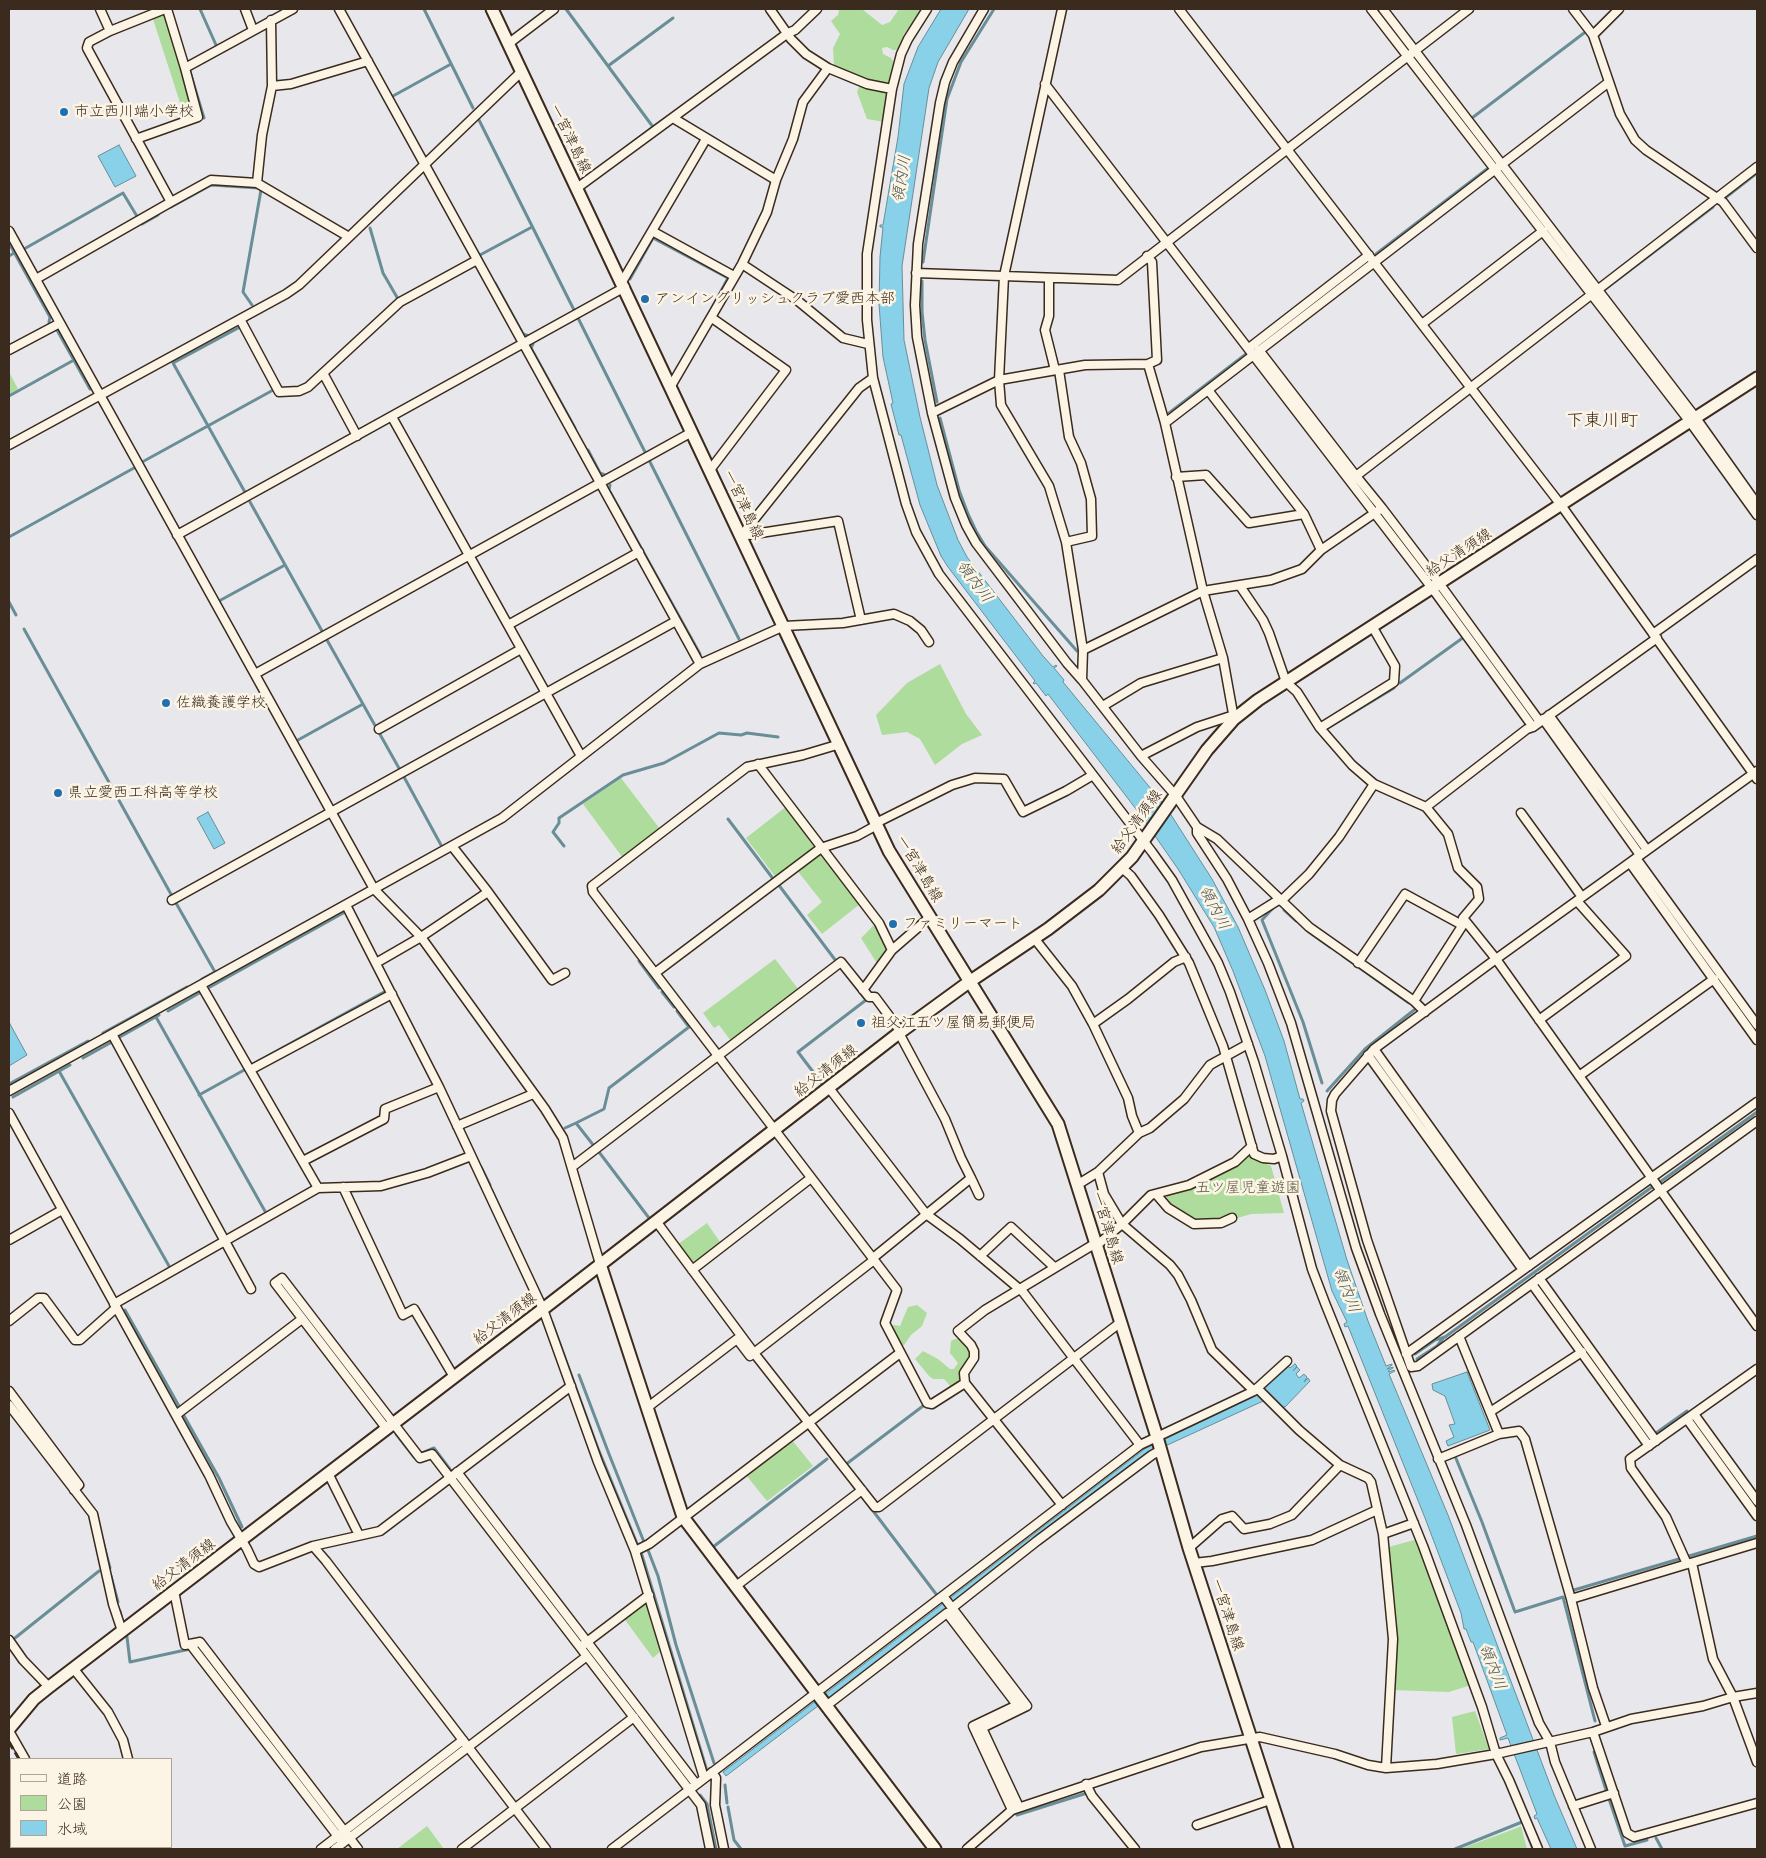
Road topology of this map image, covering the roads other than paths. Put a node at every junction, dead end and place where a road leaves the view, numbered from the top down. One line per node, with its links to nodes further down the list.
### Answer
1 (100, 9): 21 (street)
2 (166, 9): 21 (street); 27 (street)
3 (245, 9): 20 (street)
4 (293, 9): 19 (street)
5 (339, 9): 26 (street)
6 (492, 9): 24 (main road, 一宮津島線)
7 (554, 9): 24 (street)
8 (770, 9): 22 (street)
9 (817, 9): 22 (street)
10 (927, 9): 33 (street)
11 (984, 9): 57 (street)
12 (1062, 9): 31 (street)
13 (1179, 9): 37 (street)
14 (1371, 9): 25 (street)
15 (1383, 9): 25 (street)
16 (1469, 9): 25 (street)
17 (1573, 9): 23 (street)
18 (1619, 9): 23 (street)
19 (271, 20): 20 (street); 32 (street)
20 (254, 30): 27 (street)
21 (110, 31): 35 (street)
22 (788, 33): 28 (street); 34 (street)
23 (1593, 35): 30 (street)
24 (508, 44): 29 (main road, 一宮津島線)
25 (1411, 53): 37 (street); 39 (street)
26 (368, 61): 32 (street); 38 (street)
27 (185, 68): 35 (street)
28 (828, 68): 33 (street); 41 (street)
29 (522, 72): 38 (street); 43 (main road, 一宮津島線)
30 (1609, 82): 39 (street); 44 (street)
31 (1045, 84): 50 (street); 59 (street)
32 (272, 86): 42 (street)
33 (892, 89): 69 (street)
34 (673, 118): 36 (street); 43 (street)
35 (136, 139): 45 (street)
36 (706, 139): 41 (street); 48 (street)
37 (1287, 149): 50 (street); 52 (street)
38 (426, 165): 49 (street); 54 (street)
39 (1499, 167): 46 (street); 55 (street); 63 (street)
40 (1757, 167): 44 (street)
41 (776, 180): 56 (street)
42 (257, 183): 45 (street); 49 (street)
43 (577, 188): 62 (main road, 一宮津島線)
44 (1717, 198): 51 (street); 63 (street)
45 (172, 202): 61 (street)
46 (1543, 230): 63 (street); 67 (street)
47 (9, 231): 61 (street)
48 (652, 231): 58 (street); 62 (street)
49 (349, 237): 65 (street)
50 (1166, 241): 53 (street); 71 (street)
51 (1757, 248)
52 (1369, 255): 55 (street); 71 (street)
53 (1147, 256): 60 (street); 72 (street)
54 (477, 260): 68 (street); 74 (street)
55 (1374, 262): 67 (street); 71 (street)
56 (742, 264): 58 (street); 69 (street)
57 (916, 273): 59 (street); 82 (street)
58 (734, 276): 64 (street)
59 (1004, 276): 60 (street); 77 (street)
60 (1049, 278): 73 (street)
61 (36, 280): 66 (street)
62 (623, 285): 68 (street); 78 (main road, 一宮津島線)
63 (1595, 292): 79 (street); 84 (street)
64 (712, 318): 78 (street); 89 (street)
65 (240, 319): 74 (street); 81 (street)
66 (60, 323): 70 (street); 81 (street)
67 (1422, 324): 79 (street)
68 (524, 343): 83 (street); 92 (street)
69 (868, 344): 75 (street)
70 (9, 350)
71 (1254, 351): 80 (street); 90 (street); 95 (street)
72 (1148, 364): 73 (street); 85 (street)
73 (1057, 370): 77 (street); 100 (street)
74 (324, 373): 87 (street)
75 (873, 378): 99 (street); 132 (street)
76 (1757, 378): 84 (main road, 給父清須線)
77 (999, 380): 82 (street); 100 (street)
78 (671, 386): 86 (main road, 一宮津島線)
79 (1470, 388): 90 (street); 94 (street)
80 (1208, 390): 85 (street); 96 (street)
81 (100, 395): 88 (street); 98 (street)
82 (932, 413): 120 (street)
83 (392, 417): 87 (street); 103 (street)
84 (1693, 420): 93 (street); 94 (main road, 給父清須線); 97 (street)
85 (1165, 423): 91 (street)
86 (692, 432): 89 (main road, 一宮津島線); 92 (street)
87 (357, 436): 98 (street)
88 (9, 445)
89 (710, 470): 99 (main road, 一宮津島線)
90 (1356, 476): 95 (street)
91 (1176, 477): 96 (street); 107 (street)
92 (601, 482): 102 (street); 103 (street)
93 (1757, 504)
94 (1561, 505): 105 (main road, 給父清須線); 113 (street)
95 (1378, 511): 101 (street); 105 (street)
96 (1304, 514): 101 (street)
97 (1757, 515)
98 (177, 534): 119 (street)
99 (741, 536): 108 (street); 111 (main road, 一宮津島線)
100 (1066, 542): 116 (street)
101 (1321, 550): 106 (street)
102 (639, 552): 109 (street); 110 (street)
103 (469, 556): 110 (street); 119 (street)
104 (1757, 559): 113 (street)
105 (1436, 585): 112 (main road, 給父清須線); 125 (street)
106 (1240, 586): 107 (street); 121 (street)
107 (1203, 591): 116 (street); 117 (street)
108 (861, 620): 111 (street); 114 (street)
109 (676, 621): 118 (street); 122 (street)
110 (508, 625): 115 (street)
111 (784, 626): 118 (street); 128 (main road, 一宮津島線)
112 (1372, 626): 121 (main road, 給父清須線); 126 (street)
113 (1655, 636): 125 (street); 133 (street)
114 (929, 642)
115 (521, 649): 122 (street); 127 (street)
116 (1083, 650): 120 (street)
117 (1223, 658): 123 (street); 124 (street)
118 (700, 664): 129 (street)
119 (255, 674): 137 (street)
120 (1082, 680): 123 (street)
121 (1286, 682): 124 (main road, 給父清須線); 126 (street)
122 (546, 694): 129 (street); 137 (street)
123 (1103, 706): 130 (street)
124 (1234, 717): 130 (street); 135 (main road, 給父清須線)
125 (1541, 721): 136 (street); 144 (street)
126 (1320, 728): 134 (street)
127 (379, 729)
128 (840, 744): 131 (street); 139 (main road, 一宮津島線)
129 (581, 756): 142 (street)
130 (1141, 756): 135 (street)
131 (758, 764): 143 (street); 163 (street)
132 (1093, 775): 139 (street); 141 (street)
133 (1756, 775): 144 (street)
134 (1374, 784): 136 (street); 150 (street)
135 (1174, 798): 140 (street); 141 (main road, 給父清須線)
136 (1426, 807): 154 (street)
137 (331, 812): 146 (street); 149 (street)
138 (1521, 813): 148 (street)
139 (877, 824): 143 (street); 152 (main road, 一宮津島線)
140 (1197, 827): 150 (street); 153 (street)
141 (1144, 839): 145 (main road, 給父清須線); 177 (street)
142 (452, 846): 146 (street); 147 (street)
143 (821, 848): 157 (street); 163 (street)
144 (1639, 857): 148 (street); 164 (street); 173 (street)
145 (1122, 868): 156 (main road, 給父清須線); 158 (street)
146 (374, 889): 151 (street); 155 (street)
147 (488, 892): 155 (street); 162 (street)
148 (1580, 899): 159 (street); 171 (street)
149 (172, 900)
150 (1280, 900): 153 (street); 161 (street)
151 (346, 905): 160 (street); 166 (street)
152 (930, 917): 157 (street); 165 (main road, 一宮津島線)
153 (1248, 919): 258 (street)
154 (1463, 923): 159 (street); 161 (street); 169 (street)
155 (421, 938): 160 (street); 186 (street)
156 (1034, 938): 165 (main road, 給父清須線); 172 (street)
157 (892, 950): 167 (street)
158 (1186, 957): 172 (street); 179 (street)
159 (1496, 959): 170 (street); 171 (street)
160 (376, 963): 168 (street)
161 (1358, 963): 169 (street)
162 (565, 973)
163 (655, 973): 180 (street)
164 (1714, 979): 176 (street); 182 (street)
165 (969, 982): 174 (main road, 給父清須線); 202 (main road, 一宮津島線)
166 (201, 985): 175 (street); 181 (street)
167 (863, 990): 174 (street); 180 (street)
168 (392, 994): 181 (street); 183 (street)
169 (1414, 1001): 170 (street)
170 (1425, 1012): 178 (street)
171 (1539, 1020): 182 (street)
172 (1093, 1024): 192 (street)
173 (1757, 1025)
174 (900, 1032): 184 (main road, 給父清須線); 200 (street)
175 (112, 1034): 185 (street); 214 (street)
176 (1757, 1040)
177 (1248, 1044): 179 (street); 195 (street)
178 (1371, 1052): 220 (street); 236 (street)
179 (1226, 1055): 192 (street); 193 (street)
180 (718, 1056): 191 (street); 197 (street)
181 (250, 1070): 196 (street)
182 (1579, 1076): 201 (street)
183 (439, 1087): 190 (street); 196 (street)
184 (829, 1088): 191 (main road, 給父清須線); 209 (street)
185 (9, 1090)
186 (533, 1094): 190 (street); 197 (street)
187 (1757, 1102): 201 (street)
188 (9, 1112): 208 (street)
189 (1757, 1121): 205 (street)
190 (457, 1126): 194 (street)
191 (775, 1130): 199 (street); 211 (main road, 給父清須線)
192 (1139, 1133): 198 (street)
193 (1252, 1146): 195 (street); 206 (street)
194 (471, 1156): 203 (street); 227 (street)
195 (1282, 1156): 271 (street)
196 (303, 1161): 204 (street)
197 (572, 1166): 218 (street)
198 (1098, 1172): 202 (street); 212 (street)
199 (811, 1178): 217 (street); 221 (street)
200 (971, 1178): 207 (street); 209 (street)
201 (1652, 1178): 205 (street); 220 (street)
202 (1077, 1185): 215 (main road, 一宮津島線)
203 (343, 1187): 204 (street); 240 (street)
204 (318, 1188): 214 (street)
205 (1661, 1190): 222 (street); 231 (street)
206 (1156, 1194): 210 (street); 212 (street)
207 (979, 1195)
208 (62, 1210): 213 (street); 226 (street)
209 (926, 1214): 216 (street); 217 (street)
210 (1232, 1218)
211 (656, 1221): 218 (main road, 給父清須線); 221 (street)
212 (1122, 1224): 215 (street); 243 (street)
213 (9, 1240)
214 (226, 1241): 224 (street); 226 (street)
215 (1096, 1244): 219 (street); 230 (main road, 一宮津島線)
216 (980, 1256): 219 (street); 225 (street)
217 (873, 1259): 234 (street); 235 (street)
218 (600, 1264): 227 (main road, 給父清須線); 246 (main road)
219 (1054, 1267): 225 (street)
220 (1526, 1268): 236 (street)
221 (692, 1270): 234 (street)
222 (1539, 1278): 223 (street); 255 (street)
223 (1532, 1284): 232 (street); 233 (street)
224 (252, 1289)
225 (1020, 1290): 237 (street); 241 (street)
226 (115, 1306): 229 (street); 249 (street)
227 (543, 1309): 240 (main road, 給父清須線); 242 (street)
228 (302, 1319): 249 (street); 253 (street); 253 (street)
229 (9, 1320)
230 (1121, 1322): 237 (street); 256 (main road, 一宮津島線)
231 (1757, 1326)
232 (1459, 1336): 236 (street); 247 (street)
233 (1582, 1352): 247 (street); 255 (street)
234 (754, 1353): 246 (street); 252 (street)
235 (900, 1353): 241 (street); 252 (street)
236 (1406, 1354)
237 (1074, 1358): 250 (street); 257 (street)
238 (1287, 1361): 243 (street)
239 (1757, 1368): 248 (street)
240 (454, 1377): 253 (main road, 給父清須線)
241 (965, 1383): 250 (street)
242 (571, 1386): 260 (street); 278 (street)
243 (1257, 1390): 256 (street); 259 (street)
244 (9, 1391): 263 (street)
245 (9, 1405): 263 (street)
246 (648, 1407): 270 (main road)
247 (1490, 1412): 254 (street)
248 (1694, 1414): 251 (street); 265 (street)
249 (176, 1415): 274 (street)
250 (994, 1419): 264 (street); 267 (street)
251 (1687, 1419): 255 (street); 269 (street)
252 (809, 1422): 264 (street); 270 (street)
253 (390, 1425): 261 (main road, 給父清須線); 262 (street)
254 (1498, 1434): 258 (street); 285 (street)
255 (1652, 1443): 280 (street)
256 (1159, 1444): 257 (street); 277 (main road, 一宮津島線); 286 (street)
257 (1140, 1445): 267 (street)
258 (1438, 1459): 302 (street)
259 (1340, 1465): 268 (street); 277 (street)
260 (457, 1472): 262 (street); 290 (street)
261 (328, 1473): 273 (street); 274 (main road, 給父清須線)
262 (450, 1478): 273 (street); 290 (street)
263 (74, 1490): 288 (street)
264 (862, 1490): 281 (street)
265 (1754, 1492): 266 (street)
266 (1757, 1501)
267 (1062, 1505): 284 (street)
268 (1377, 1510): 272 (street); 279 (street)
269 (1757, 1516)
270 (683, 1517): 278 (street); 281 (main road)
271 (1414, 1523): 272 (street); 304 (street)
272 (1383, 1534): 308 (street)
273 (359, 1535): 276 (street)
274 (241, 1540): 276 (street); 282 (main road, 給父清須線)
275 (1757, 1543): 280 (street)
276 (313, 1546): 303 (street)
277 (1189, 1548): 279 (main road, 一宮津島線)
278 (635, 1551): 283 (street)
279 (1194, 1563): 301 (main road, 一宮津島線)
280 (1690, 1563): 285 (street); 295 (street)
281 (736, 1586): 296 (main road)
282 (174, 1591): 288 (main road, 給父清須線); 320 (street)
283 (649, 1595): 290 (street); 310 (street)
284 (944, 1598): 286 (street); 296 (street)
285 (1571, 1599): 298 (street)
286 (951, 1608): 287 (street)
287 (955, 1618): 296 (street); 318 (street)
288 (122, 1631): 292 (main road, 給父清須線)
289 (9, 1640): 293 (street)
290 (583, 1645): 291 (street); 312 (street)
291 (587, 1656): 297 (street); 303 (street)
292 (73, 1668): 293 (main road, 給父清須線); 306 (street)
293 (49, 1687): 299 (main road, 給父清須線)
294 (1757, 1693): 295 (street)
295 (1733, 1697): 298 (street); 307 (street)
296 (821, 1700): 309 (street); 330 (main road)
297 (634, 1717): 312 (street); 317 (street)
298 (1606, 1726): 300 (street)
299 (9, 1730): 305 (street)
300 (1593, 1732): 302 (street); 313 (street)
301 (1250, 1738): 308 (street); 311 (street); 314 (main road, 一宮津島線)
302 (1547, 1742): 304 (street); 316 (street)
303 (466, 1744): 317 (street); 320 (street); 321 (street)
304 (1499, 1754): 308 (street); 334 (street)
305 (24, 1758)
306 (128, 1758)
307 (1757, 1762)
308 (1386, 1768)
309 (712, 1772): 310 (street); 329 (street)
310 (704, 1778): 312 (street)
311 (1086, 1784): 318 (street); 332 (street)
312 (692, 1787): 327 (street); 328 (street)
313 (1614, 1793): 315 (street); 316 (street)
314 (1270, 1800): 319 (street); 333 (main road, 一宮津島線)
315 (1757, 1803)
316 (1573, 1806): 335 (street)
317 (515, 1808): 325 (street); 326 (street)
318 (1015, 1808): 331 (street)
319 (1197, 1825)
320 (341, 1834): 321 (street); 322 (street)
321 (347, 1841): 323 (street); 324 (street)
322 (321, 1849)
323 (335, 1849)
324 (358, 1849)
325 (462, 1849)
326 (546, 1849)
327 (612, 1849)
328 (710, 1849)
329 (724, 1849)
330 (935, 1849)
331 (968, 1849)
332 (1135, 1849)
333 (1287, 1849)
334 (1538, 1849)
335 (1591, 1849)

